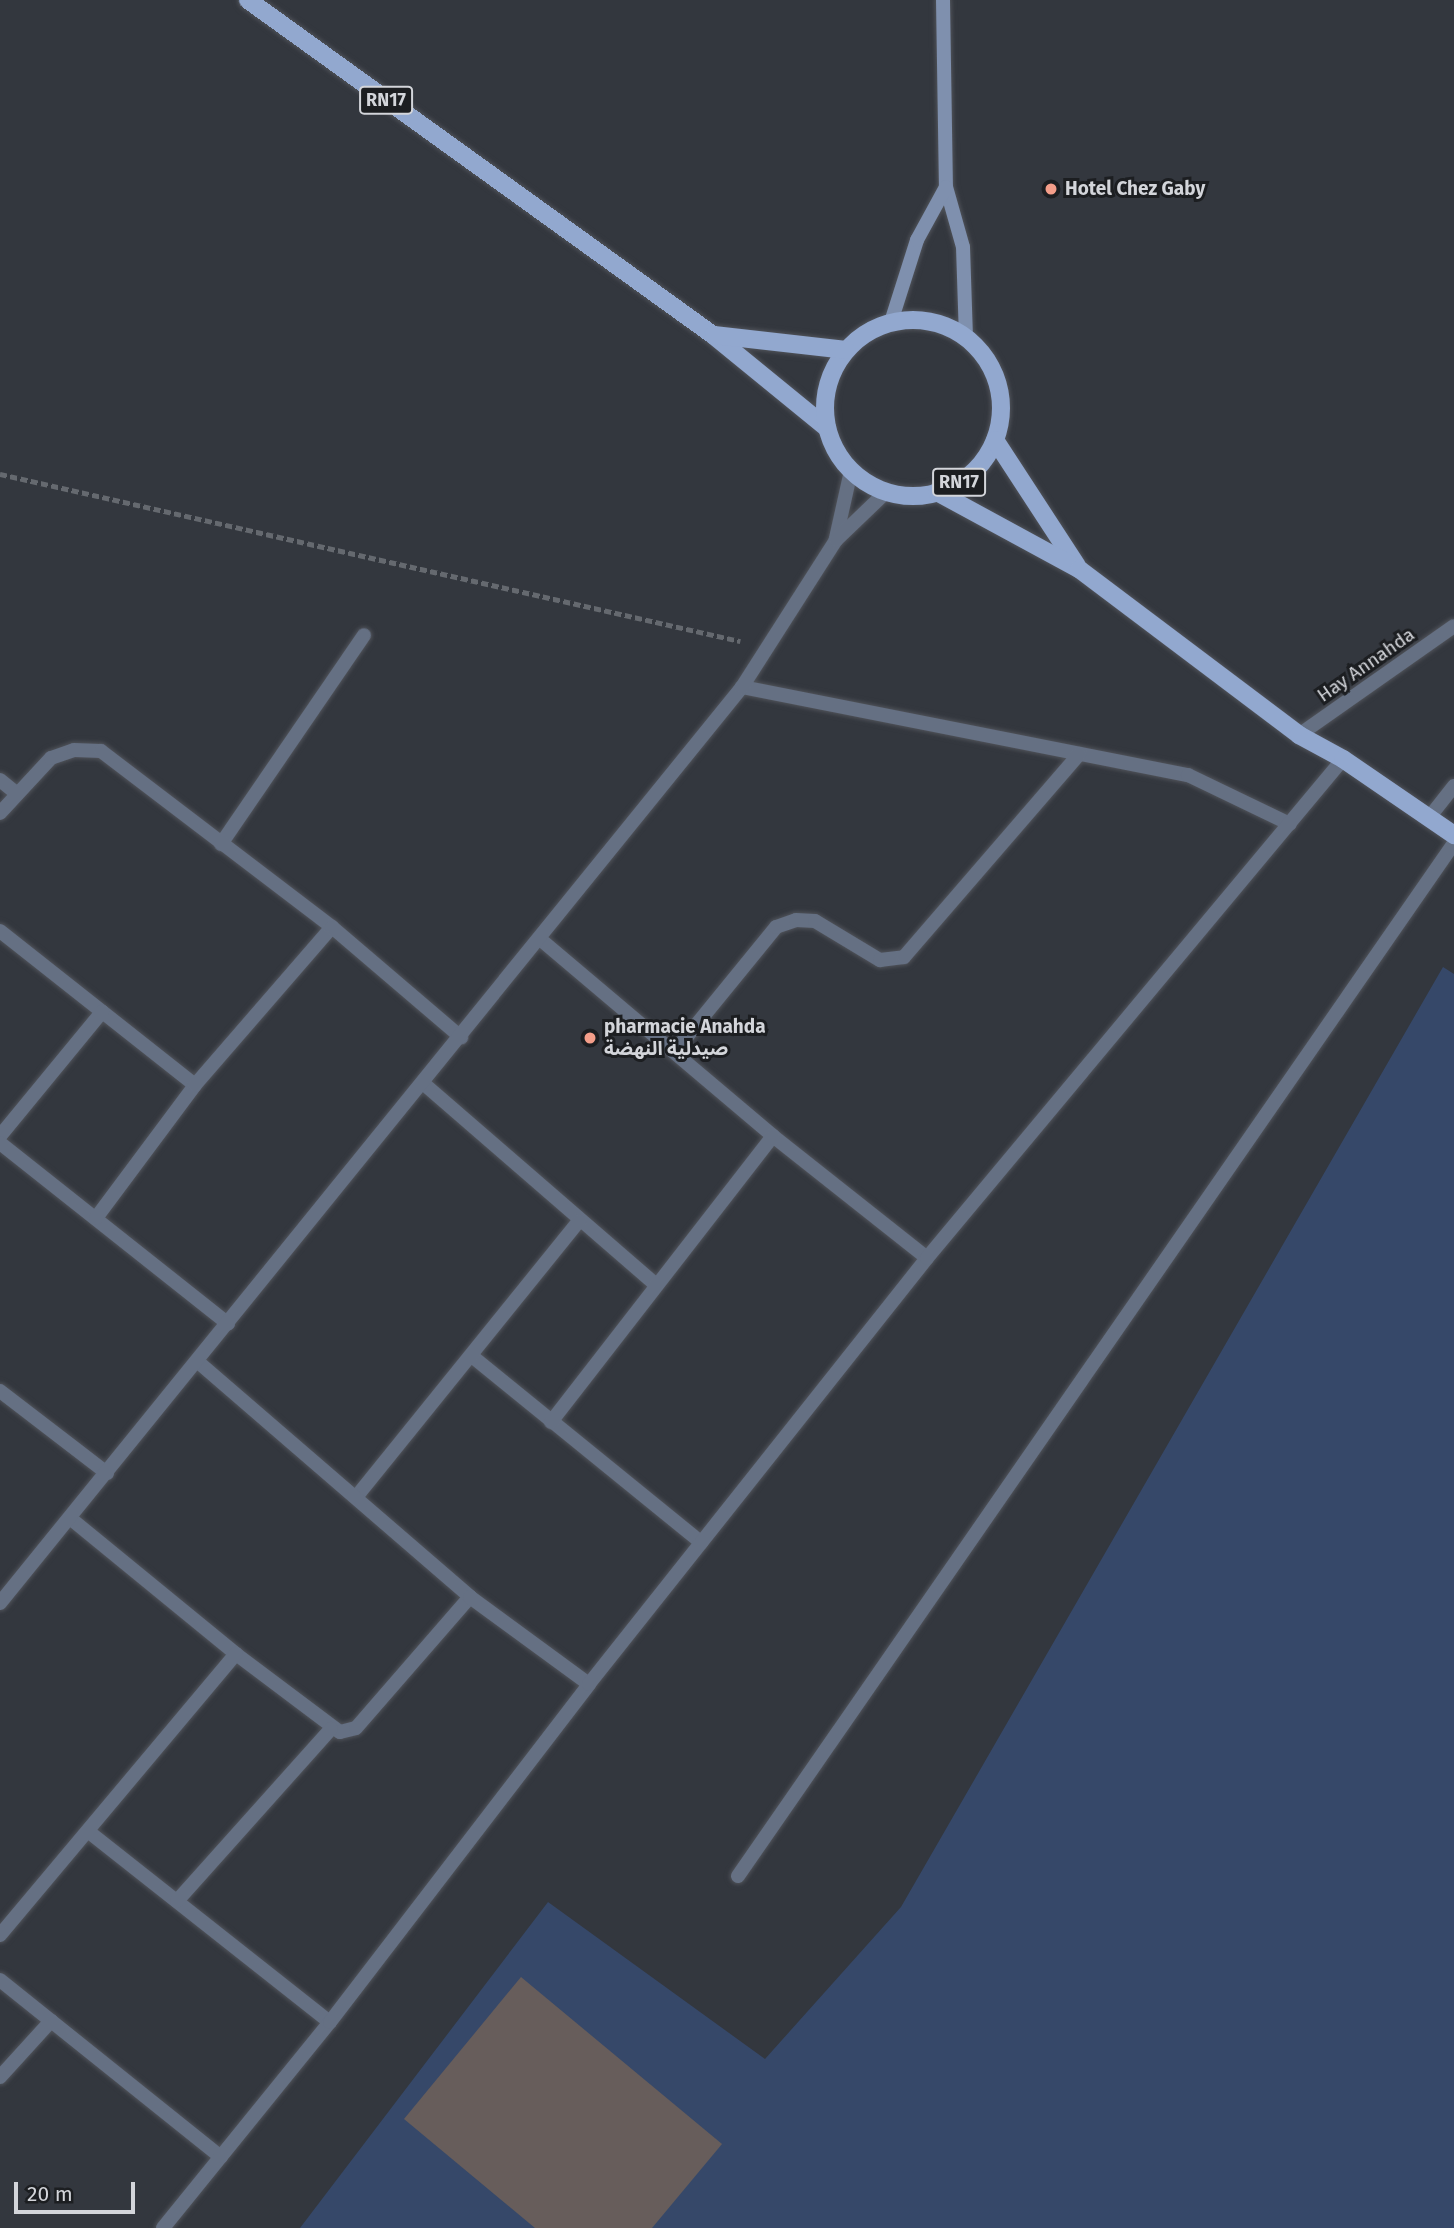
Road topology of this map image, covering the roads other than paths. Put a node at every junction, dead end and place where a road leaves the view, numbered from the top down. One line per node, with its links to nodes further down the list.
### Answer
1 (248, 0): 5 (main road, RN17)
2 (943, 0): 3 (main road)
3 (946, 187): 4 (main road); 6 (main road)
4 (891, 322): 6 (main road, RN17); 7 (main road, RN17)
5 (713, 335): 7 (main road, RN17); 8 (main road, RN17)
6 (966, 337): 9 (main road, RN17)
7 (846, 350): 8 (main road, RN17)
8 (827, 428): 10 (main road, RN17)
9 (995, 440): 12 (main road, RN17); 14 (main road, RN17)
10 (851, 471): 11 (main road, RN17); 13 (street)
11 (886, 492): 12 (main road, RN17); 13 (street)
12 (937, 492): 14 (main road, RN17)
13 (836, 540): 17 (street)
14 (1079, 569): 18 (main road, RN17)
15 (1454, 626): 18 (street, Hay Annahda)
16 (363, 635): 29 (street)
17 (742, 687): 19 (street); 32 (street)
18 (1299, 735): 20 (main road, RN17)
19 (1079, 754): 26 (street); 35 (street)
20 (1343, 759): 25 (main road, RN17); 26 (street)
21 (0, 780): 23 (street)
22 (1454, 786): 25 (street)
23 (16, 793): 24 (street); 29 (street)
24 (0, 813)
25 (1428, 819): 27 (main road, RN17)
26 (1290, 824): 43 (street)
27 (1454, 835)
28 (1454, 843): 60 (street)
29 (221, 844): 30 (street)
30 (332, 927): 34 (street); 37 (street)
31 (0, 931): 33 (street)
32 (540, 939): 34 (street); 35 (street)
33 (102, 1012): 37 (street); 38 (street)
34 (461, 1037): 36 (street)
35 (675, 1051): 39 (street)
36 (423, 1083): 42 (street); 45 (street)
37 (195, 1085): 41 (street)
38 (0, 1136)
39 (773, 1136): 43 (street); 44 (street)
40 (0, 1143): 41 (street)
41 (96, 1218): 45 (street)
42 (579, 1221): 44 (street); 46 (street)
43 (927, 1258): 53 (street)
44 (656, 1284): 49 (street)
45 (228, 1324): 47 (street)
46 (474, 1357): 49 (street); 51 (street)
47 (197, 1361): 50 (street); 51 (street)
48 (0, 1391): 50 (street)
49 (551, 1422): 53 (street)
50 (107, 1473): 52 (street)
51 (357, 1496): 54 (street)
52 (70, 1518): 55 (street); 56 (street)
53 (701, 1542): 57 (street)
54 (470, 1597): 57 (street); 58 (street)
55 (0, 1603)
56 (236, 1654): 58 (street); 59 (street)
57 (589, 1684): 65 (street)
58 (331, 1728): 61 (street)
59 (89, 1832): 61 (street); 62 (street)
60 (738, 1876)
61 (177, 1901): 65 (street)
62 (0, 1935)
63 (0, 1980): 64 (street)
64 (51, 2021): 66 (street); 67 (street)
65 (330, 2022): 67 (street)
66 (0, 2077)
67 (221, 2157): 68 (street)
68 (163, 2228)

